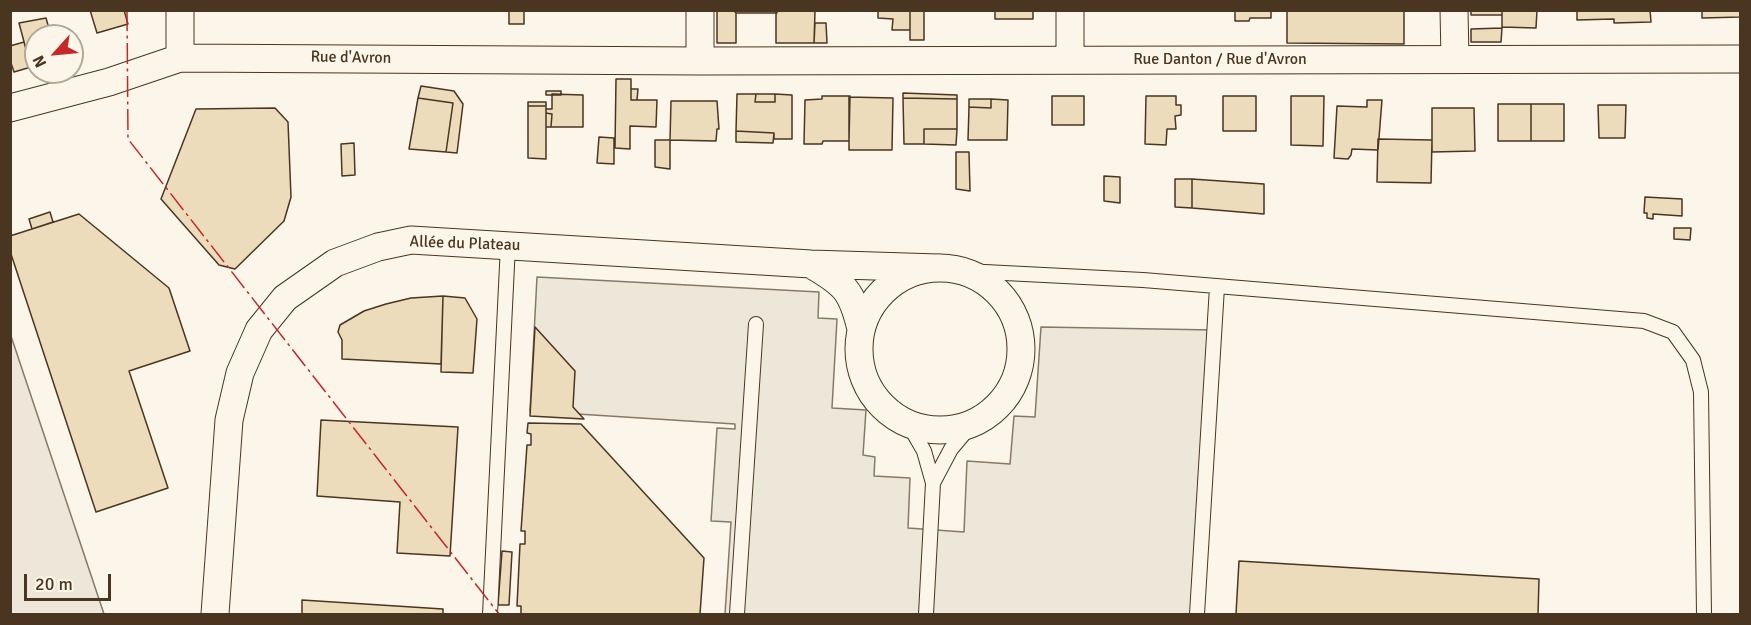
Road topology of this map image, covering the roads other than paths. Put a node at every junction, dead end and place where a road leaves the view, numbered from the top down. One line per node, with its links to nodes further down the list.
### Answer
1 (180, 10): 5 (street)
2 (700, 10): 9 (street)
3 (1070, 10): 8 (street)
4 (1454, 10): 6 (street)
5 (180, 58): 9 (street, Rue d'Avron); 10 (street, Rue d'Avron)
6 (1455, 59): 7 (street, Rue Danton / Rue d'Avron); 8 (street, Rue Danton / Rue d'Avron)
7 (1740, 59)
8 (1070, 60): 9 (street, Rue Danton / Rue d'Avron)
9 (700, 61)
10 (10, 108)
11 (508, 245): 12 (street, Allée du Plateau); 21 (street, Allée du Plateau); 22 (lane)
12 (811, 264): 13 (street, Allée du Plateau); 17 (street, Allée du Plateau)
13 (938, 268): 14 (street); 17 (street)
14 (965, 271): 15 (lane); 18 (street)
15 (1217, 287): 25 (lane); 26 (lane)
16 (756, 324): 23 (lane)
17 (861, 329): 19 (street)
18 (972, 424): 19 (street); 20 (lane)
19 (909, 425): 20 (lane)
20 (933, 483): 24 (lane)
21 (215, 615)
22 (490, 615)
23 (737, 615)
24 (926, 615)
25 (1197, 615)
26 (1704, 615)

